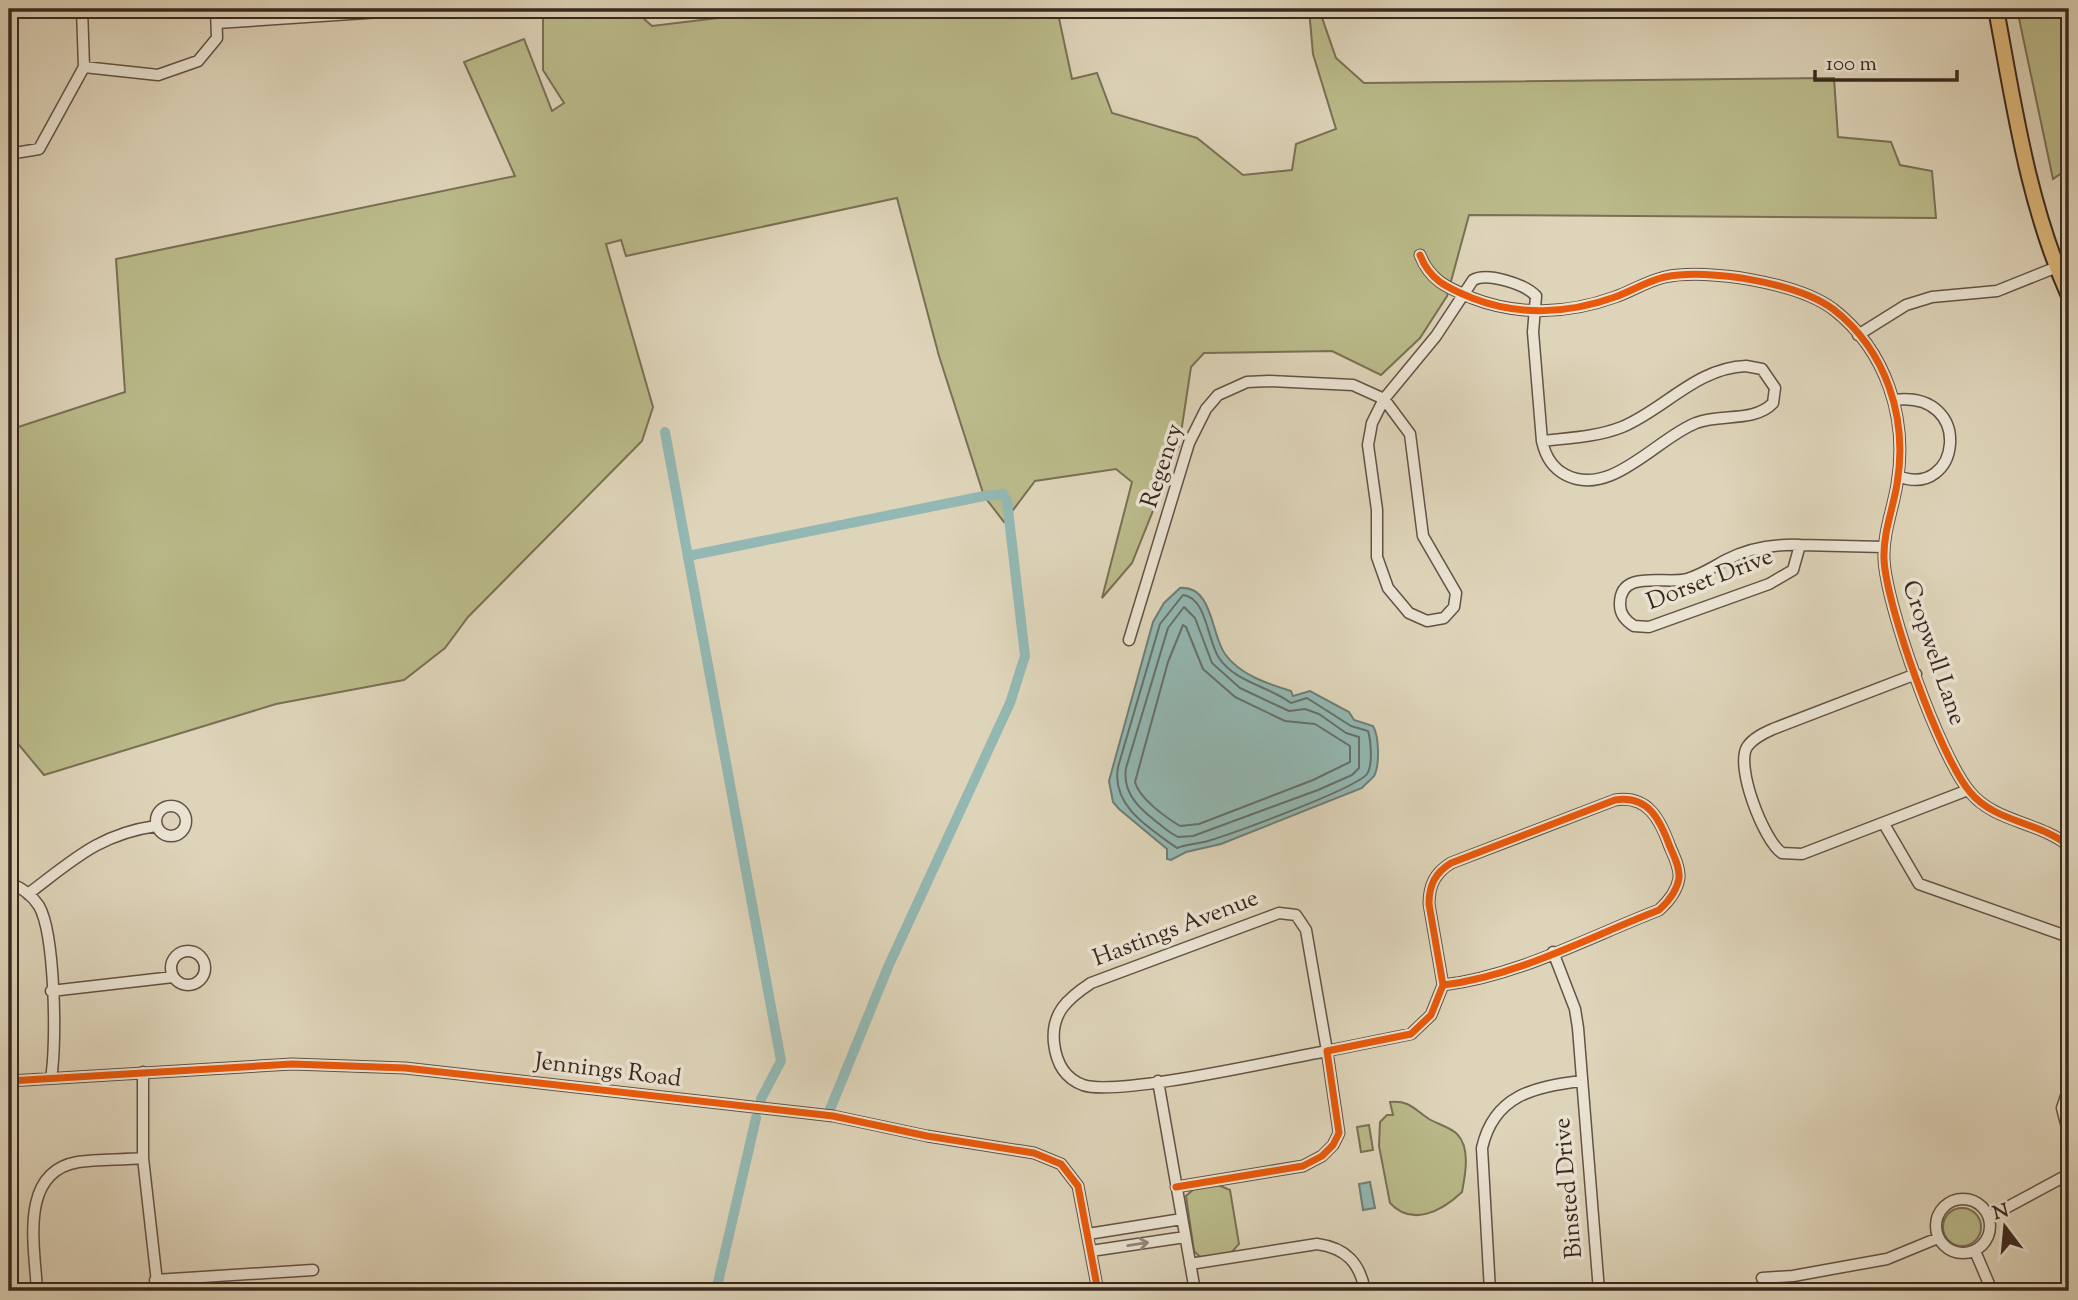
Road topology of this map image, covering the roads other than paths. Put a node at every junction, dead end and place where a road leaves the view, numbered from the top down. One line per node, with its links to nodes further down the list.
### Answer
1 (82, 9): 6 (street)
2 (216, 9): 5 (street)
3 (426, 9): 5 (street)
4 (1996, 9): 9 (main road)
5 (217, 23): 6 (street)
6 (85, 67): 7 (street)
7 (9, 154)
8 (1420, 255): 10 (street, Cropwell Lane)
9 (2057, 267): 11 (main road); 13 (street)
10 (1462, 295): 12 (street, Cropwell Lane); 12 (street); 14 (street)
11 (2069, 296)
12 (1536, 311): 13 (street, Cropwell Lane); 16 (street)
13 (1858, 335): 15 (street, Cropwell Lane)
14 (1384, 399): 14 (street); 20 (street, Regency)
15 (1894, 400): 17 (street, Cropwell Lane); 17 (street)
16 (1542, 441): 16 (street)
17 (1898, 476): 19 (street, Cropwell Lane)
18 (1800, 545): 18 (street, Dorset Drive); 19 (street, Dorset Drive)
19 (1884, 547): 21 (street, Cropwell Lane)
20 (1129, 640)
21 (1916, 674): 22 (street, Cropwell Lane); 23 (street)
22 (1968, 790): 23 (street); 25 (street, Cropwell Lane)
23 (1884, 824): 28 (street)
24 (156, 826): 27 (street)
25 (2069, 846)
26 (9, 883): 27 (street)
27 (28, 894): 32 (street)
28 (2069, 937)
29 (1553, 952): 31 (street); 31 (street); 38 (street, Binsted Drive)
30 (173, 977): 32 (street)
31 (1443, 985): 33 (street)
32 (51, 991): 35 (street)
33 (1327, 1051): 37 (street, Hastings Avenue); 37 (street, Hastings Avenue); 43 (street)
34 (143, 1072): 35 (street, Jennings Road); 41 (street); 46 (street, Jennings Road)
35 (51, 1078): 36 (street, Jennings Road)
36 (9, 1081)
37 (1158, 1081): 43 (street)
38 (1581, 1081): 60 (street, Binsted Drive); 61 (street, Binsted Drive)
39 (2069, 1087): 40 (street)
40 (2069, 1135)
41 (142, 1158): 54 (street); 55 (street)
42 (2069, 1174): 44 (street)
43 (1176, 1187): 45 (street)
44 (1989, 1217): 48 (street); 50 (street)
45 (1182, 1219): 46 (street); 47 (street)
46 (1088, 1234): 49 (street, Jennings Road)
47 (1185, 1237): 49 (street, one-way to 47); 51 (street)
48 (1938, 1238): 50 (street); 53 (street)
49 (1091, 1251): 57 (street, Jennings Road)
50 (1975, 1251): 62 (street)
51 (1190, 1264): 58 (street); 59 (street)
52 (313, 1270): 54 (street)
53 (1762, 1278)
54 (155, 1280): 56 (street)
55 (37, 1291)
56 (158, 1291)
57 (1098, 1291)
58 (1195, 1291)
59 (1365, 1291)
60 (1490, 1291)
61 (1599, 1291)
62 (1992, 1291)

